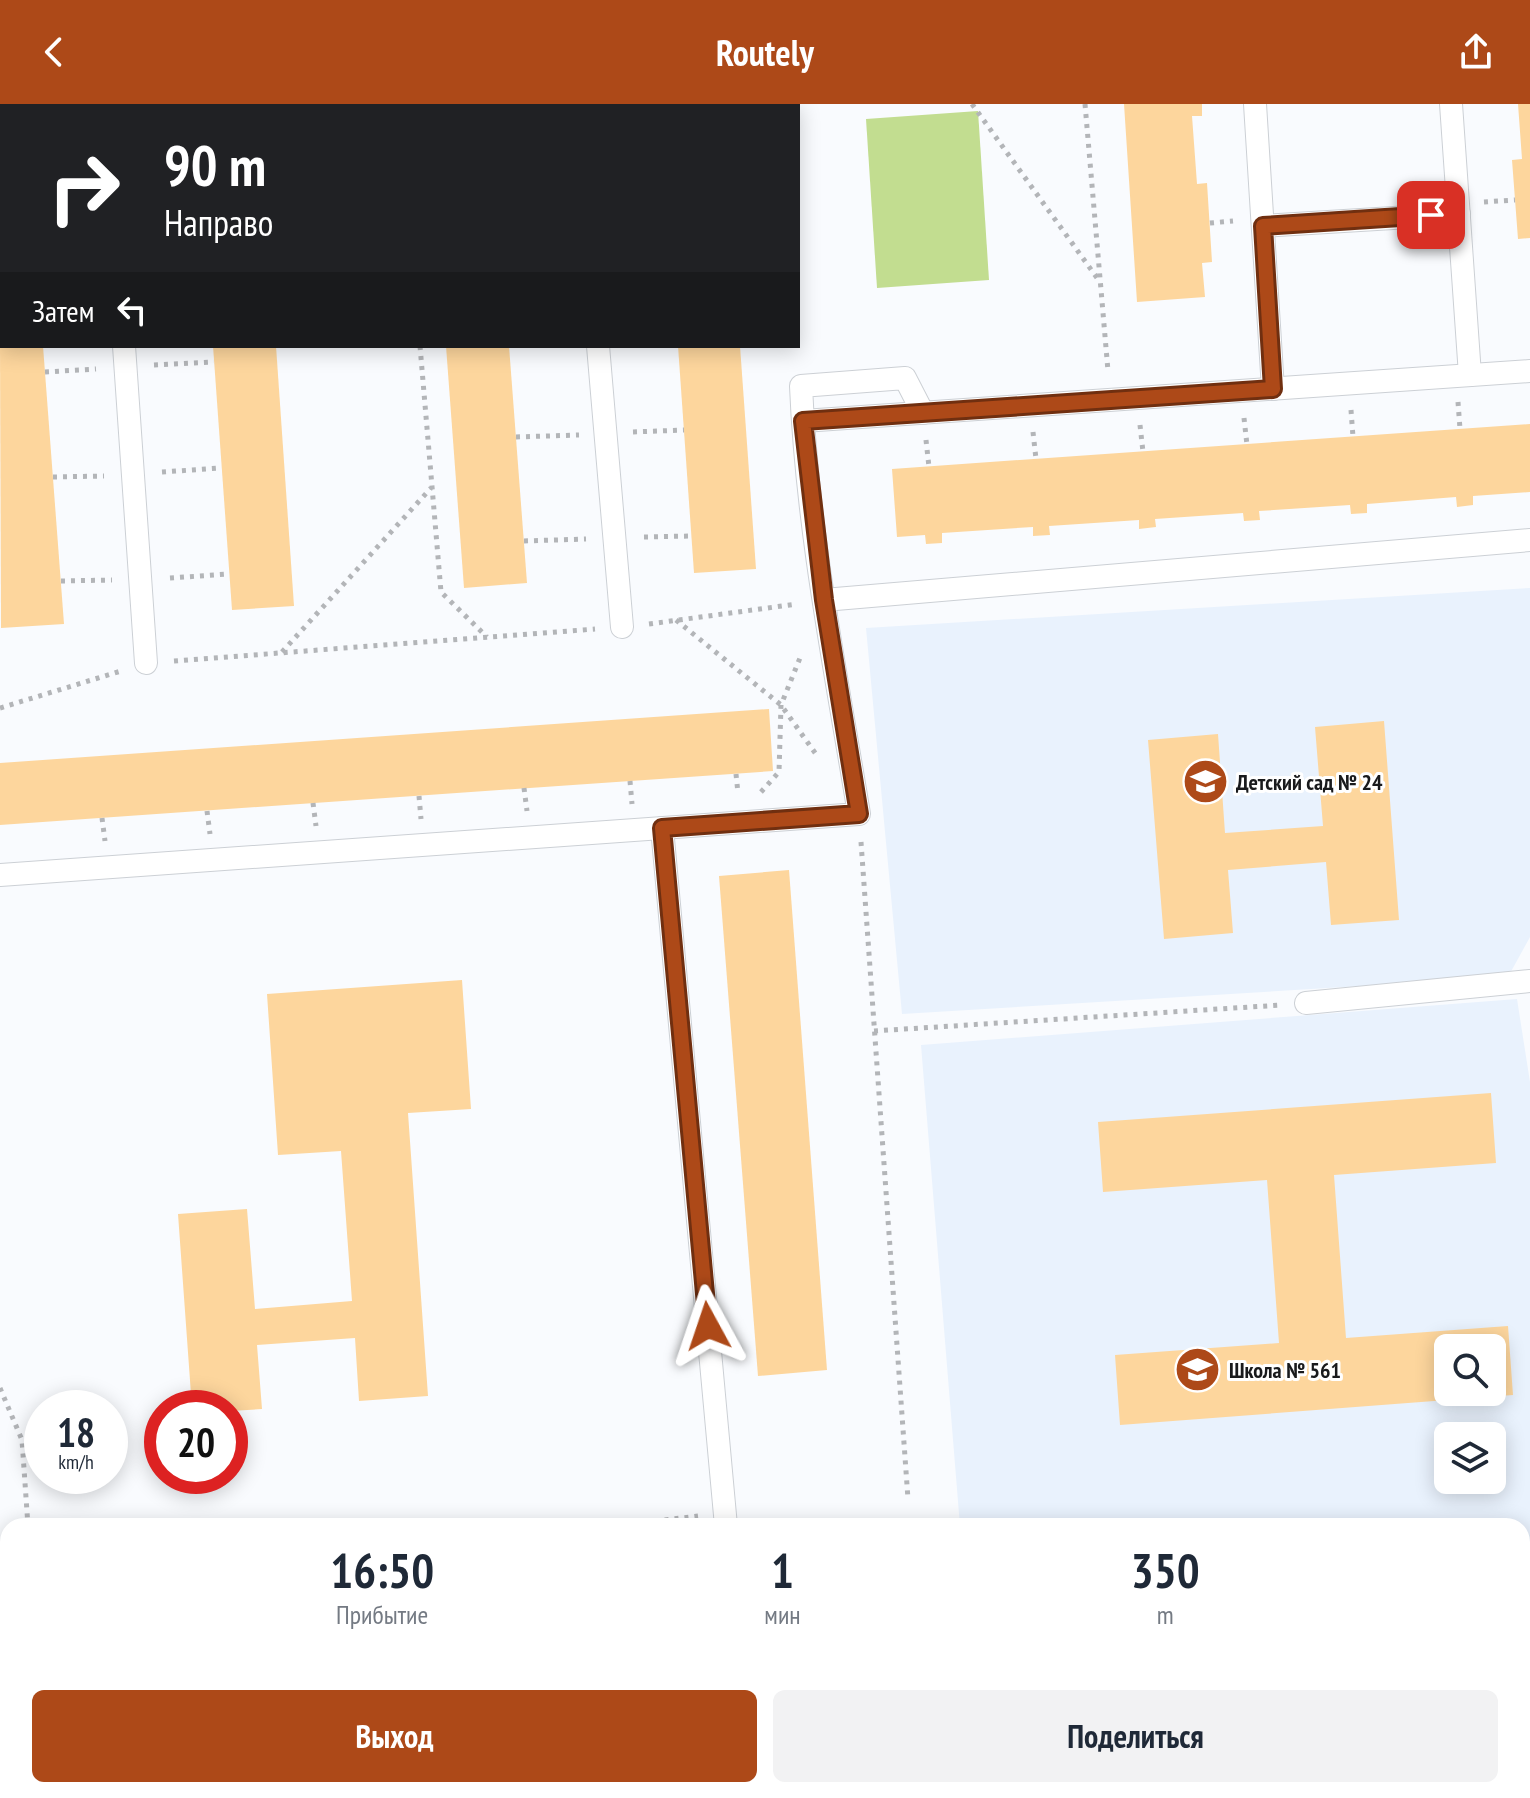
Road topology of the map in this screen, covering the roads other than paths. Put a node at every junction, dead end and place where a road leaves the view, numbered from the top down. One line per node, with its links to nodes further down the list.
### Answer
1 (1255, 104): 4 (lane)
2 (1451, 104): 3 (lane)
3 (1459, 214): 4 (lane); 8 (lane)
4 (1263, 226): 9 (lane)
5 (598, 348): 14 (lane)
6 (125, 356): 15 (lane)
7 (1530, 371): 8 (lane)
8 (1470, 375): 9 (lane)
9 (1273, 389): 10 (lane)
10 (923, 413): 11 (lane); 11 (lane)
11 (803, 421): 13 (lane)
12 (1530, 540): 13 (lane)
13 (824, 600): 16 (lane)
14 (622, 627)
15 (146, 663)
16 (662, 828): 17 (lane); 20 (lane)
17 (0, 875)
18 (1530, 981): 19 (lane)
19 (1306, 1003)
20 (726, 1518)

